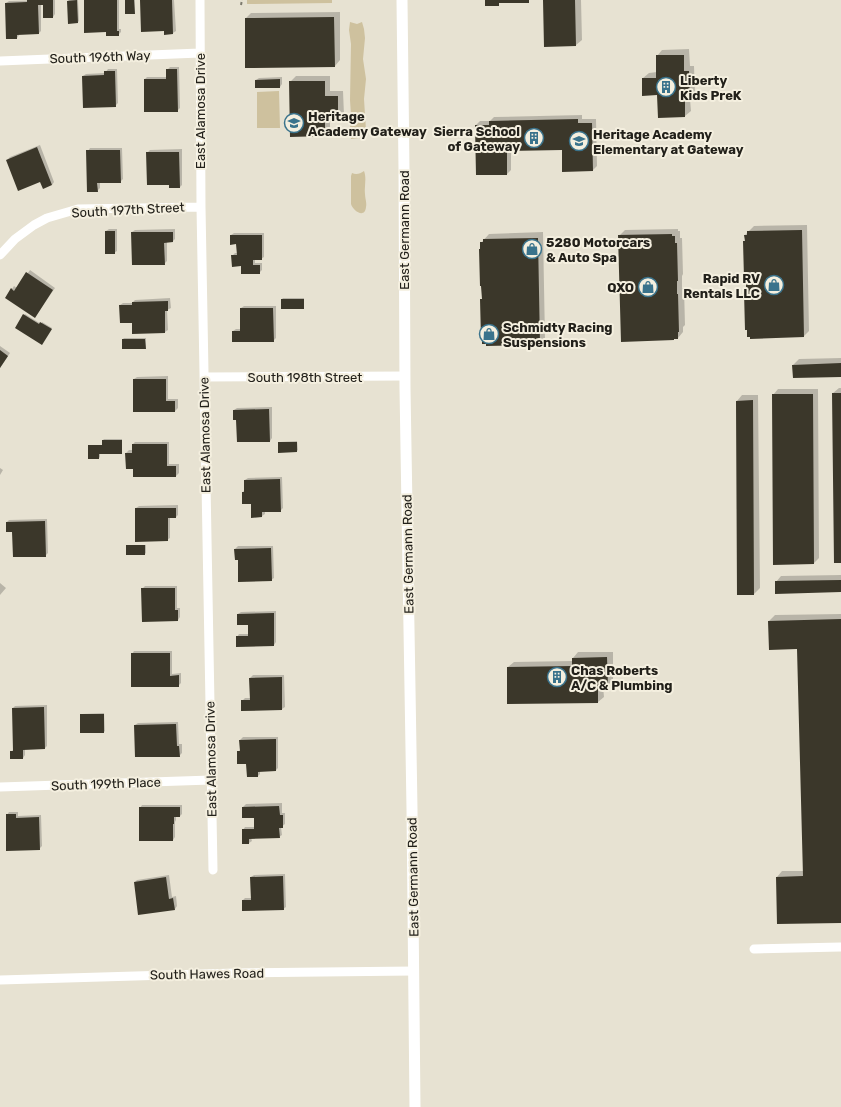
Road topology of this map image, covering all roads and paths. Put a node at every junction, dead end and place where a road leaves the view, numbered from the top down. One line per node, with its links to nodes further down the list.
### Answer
1 (200, 0): 5 (street, East Alamosa Drive)
2 (242, 0): 4 (path)
3 (402, 0): 9 (street, East Germann Road)
4 (241, 4)
5 (200, 53): 6 (street, South 196th Way); 7 (street, East Alamosa Drive)
6 (0, 60)
7 (201, 207): 8 (street, South 197th Street); 10 (street, East Alamosa Drive)
8 (0, 255)
9 (405, 376): 10 (street, South 198th Street); 16 (street, East Germann Road)
10 (204, 377): 11 (street, East Alamosa Drive)
11 (211, 780): 12 (street, South 199th Place); 13 (street, East Alamosa Drive)
12 (0, 787)
13 (213, 870)
14 (841, 947): 15 (street)
15 (754, 949)
16 (414, 971): 17 (street, South Hawes Road); 18 (street, East Germann Road)
17 (0, 980)
18 (415, 1107)

